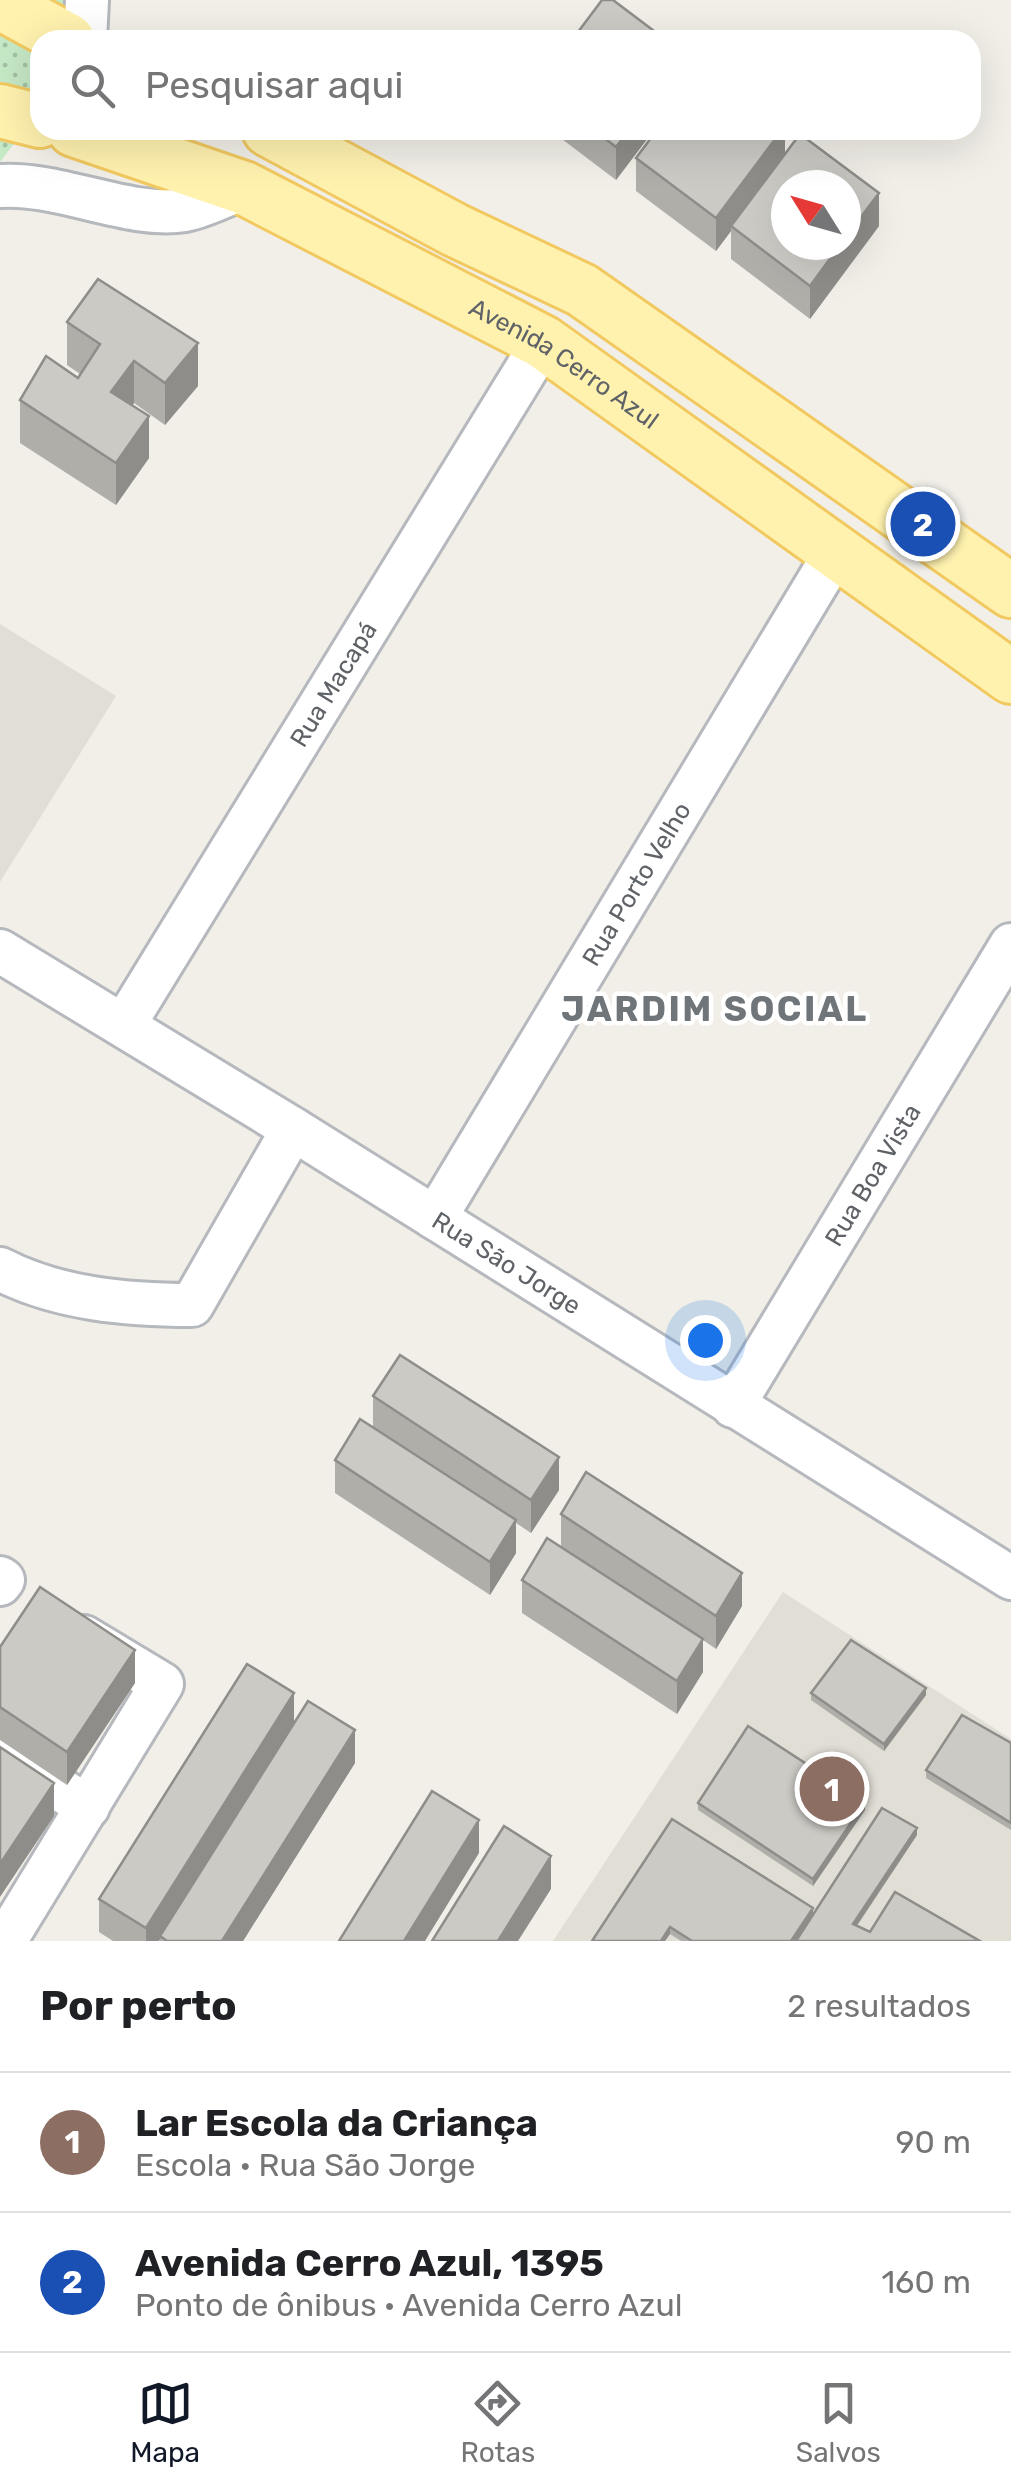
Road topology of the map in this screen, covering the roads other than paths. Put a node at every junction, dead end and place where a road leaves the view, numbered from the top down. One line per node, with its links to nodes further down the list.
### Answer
1 (87, 0): 4 (street)
2 (0, 3): 3 (main road)
3 (50, 30)
4 (86, 30)
5 (0, 112): 6 (main road)
6 (30, 120)
7 (103, 140): 10 (main road, Avenida Cerro Azul)
8 (288, 140): 11 (main road)
9 (0, 186): 10 (street)
10 (244, 188): 12 (main road, Avenida Cerro Azul)
11 (436, 219): 12 (main road); 15 (main road)
12 (408, 271): 13 (main road, Avenida Cerro Azul)
13 (543, 342): 14 (main road, Avenida Cerro Azul); 19 (street, Rua Macapá)
14 (837, 550): 16 (main road, Avenida Cerro Azul); 21 (street, Rua Porto Velho)
15 (1011, 590)
16 (1011, 678)
17 (1011, 945): 23 (street, Rua Boa Vista)
18 (0, 952): 19 (street, Rua São Jorge)
19 (124, 1025): 20 (street, Rua São Jorge)
20 (293, 1129): 21 (street, Rua São Jorge); 22 (street)
21 (435, 1218): 23 (street, Rua São Jorge)
22 (0, 1269)
23 (733, 1406): 24 (street, Rua São Jorge)
24 (1011, 1578)
25 (58, 1621): 27 (street)
26 (0, 1751): 27 (street)
27 (88, 1806): 28 (street)
28 (5, 1941)

